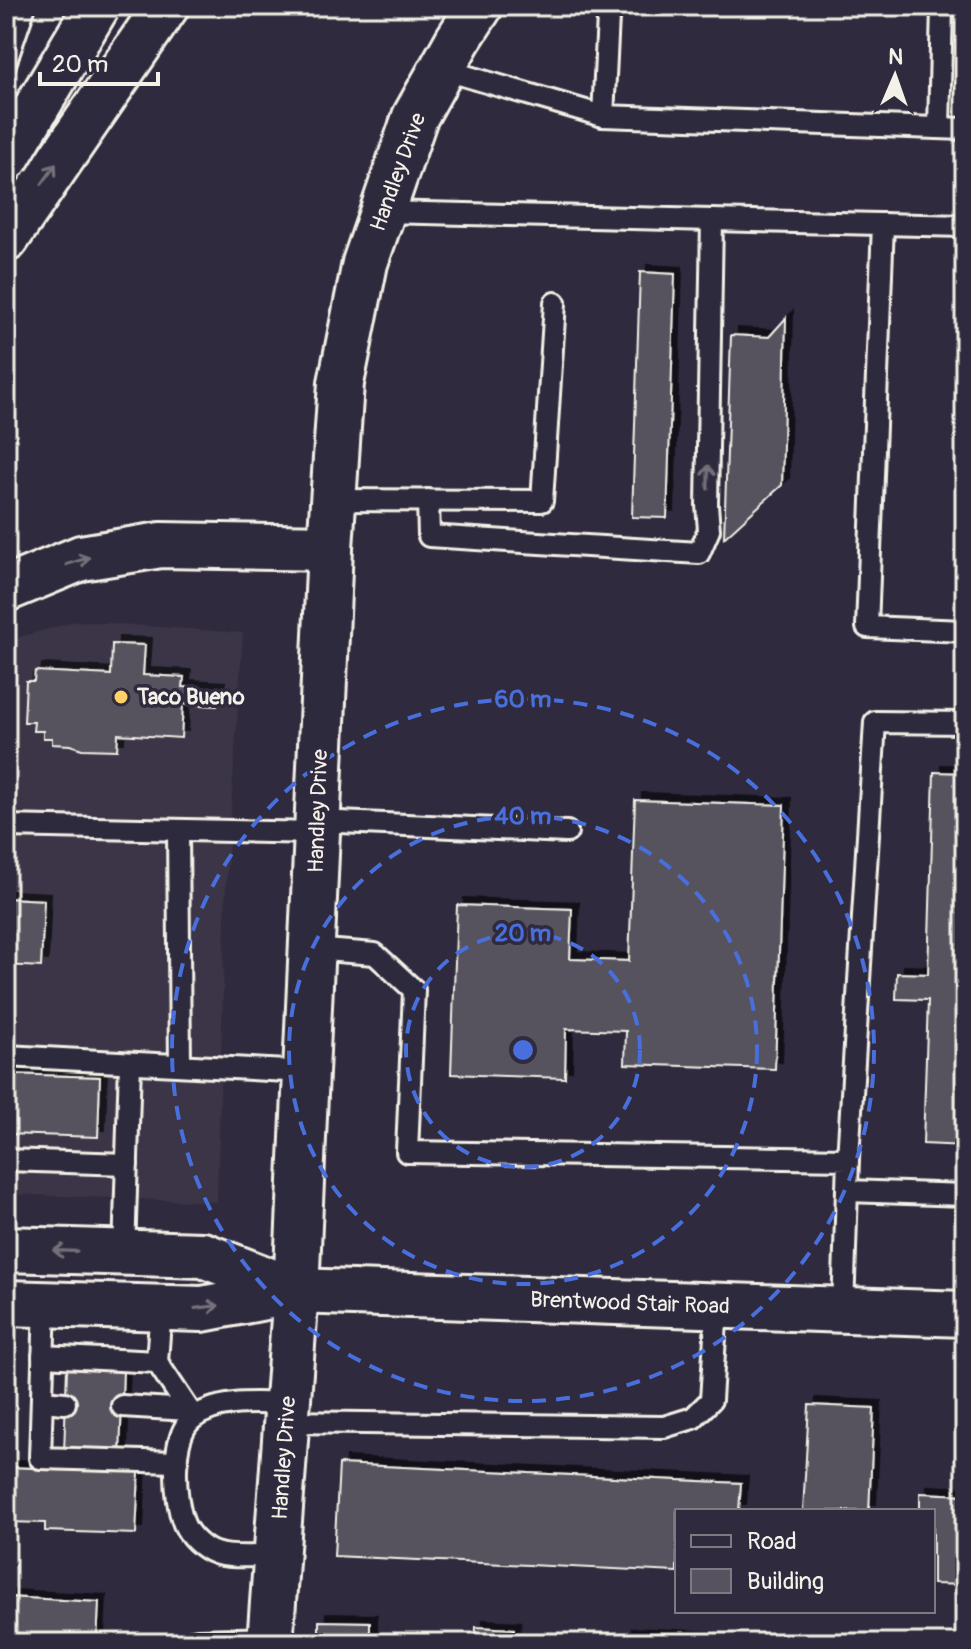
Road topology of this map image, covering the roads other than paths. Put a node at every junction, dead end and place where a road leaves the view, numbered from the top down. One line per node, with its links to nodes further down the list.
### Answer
1 (62, 6): 11 (main road)
2 (97, 6): 11 (main road, bridge)
3 (166, 6): 16 (main road, one-way to 3)
4 (480, 6): 7 (main road, Handley Drive)
5 (615, 6): 8 (lane)
6 (942, 6): 9 (lane)
7 (442, 69): 8 (lane); 12 (main road, Handley Drive)
8 (603, 116): 9 (lane)
9 (939, 128): 10 (lane)
10 (965, 129)
11 (6, 162)
12 (382, 212): 13 (lane); 18 (main road, Handley Drive)
13 (712, 220): 14 (lane); 19 (lane, one-way to 13)
14 (883, 224): 15 (lane); 22 (lane)
15 (965, 226)
16 (6, 239)
17 (555, 303): 19 (lane)
18 (333, 500): 19 (lane); 20 (main road, Handley Drive)
19 (428, 500)
20 (330, 548): 21 (main road, one-way to 20); 25 (main road, Handley Drive)
21 (6, 589)
22 (965, 631)
23 (965, 723): 33 (lane)
24 (6, 826): 26 (lane)
25 (317, 827): 26 (lane); 27 (lane); 28 (main road, Handley Drive)
26 (178, 830): 31 (lane)
27 (567, 832)
28 (312, 949): 32 (main road, Handley Drive); 33 (lane)
29 (6, 1056): 30 (lane)
30 (130, 1063): 31 (lane); 35 (lane)
31 (180, 1065): 32 (lane)
32 (306, 1072): 40 (main road, Handley Drive)
33 (848, 1159): 36 (lane)
34 (6, 1160): 35 (lane)
35 (127, 1164): 39 (lane)
36 (847, 1191): 37 (lane); 44 (lane)
37 (965, 1195)
38 (6, 1249): 39 (main road, Brentwood Stair Road, one-way to 38)
39 (124, 1253): 40 (main road, Brentwood Stair Road)
40 (296, 1291): 42 (main road, Brentwood Stair Road); 43 (main road, Brentwood Stair Road, one-way to 40); 51 (main road, Handley Drive)
41 (25, 1303): 43 (main road, Brentwood Stair Road); 46 (lane)
42 (717, 1305): 44 (main road, Brentwood Stair Road); 51 (lane)
43 (161, 1307): 47 (lane)
44 (843, 1310): 45 (main road, Brentwood Stair Road)
45 (965, 1314)
46 (43, 1356): 47 (lane); 48 (lane)
47 (157, 1362): 52 (lane)
48 (42, 1401): 49 (lane); 53 (lane)
49 (65, 1403)
50 (122, 1406): 52 (lane)
51 (287, 1413): 52 (lane); 54 (main road, Handley Drive)
52 (190, 1415): 53 (lane)
53 (177, 1462): 54 (lane)
54 (276, 1556): 55 (main road, Handley Drive)
55 (270, 1641): 56 (lane)
56 (184, 1643)

